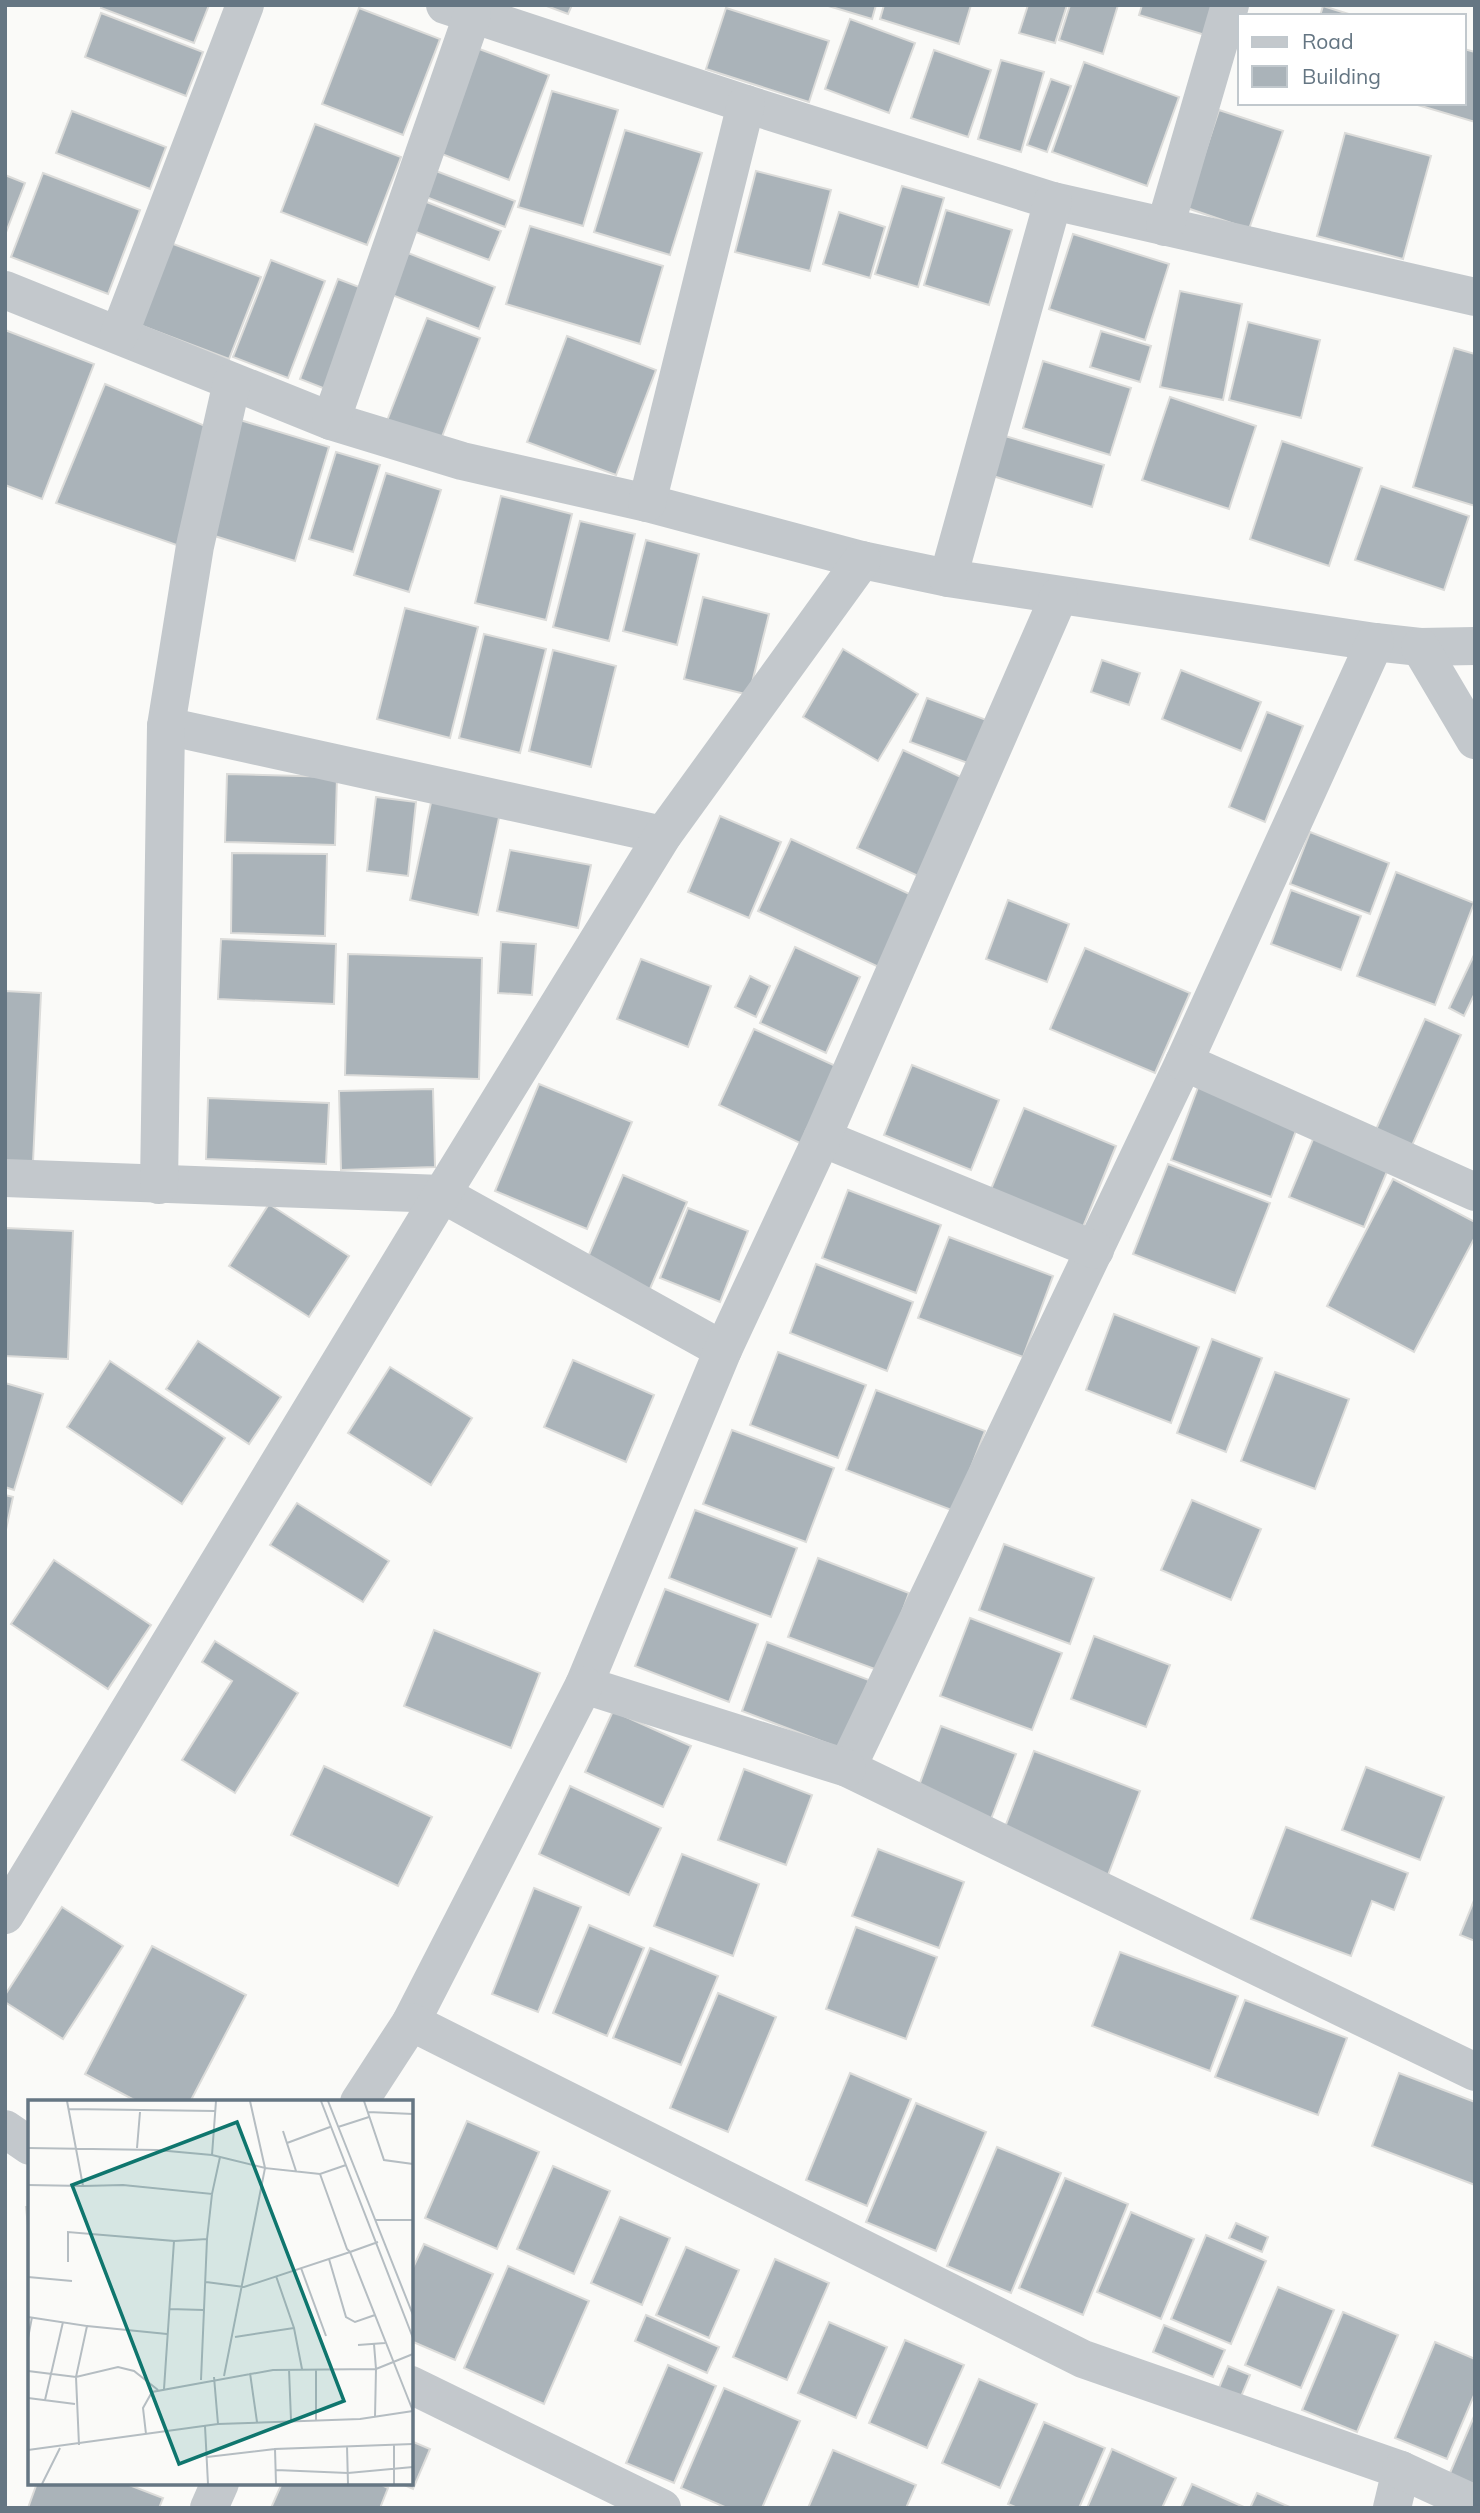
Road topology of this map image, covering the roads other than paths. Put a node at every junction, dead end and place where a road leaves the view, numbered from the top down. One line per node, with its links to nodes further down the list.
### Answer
1 (245, 5): 9 (street)
2 (1230, 5): 6 (street)
3 (459, 10): 4 (street); 11 (street)
4 (746, 104): 5 (street); 12 (street)
5 (1053, 201): 6 (street); 14 (street)
6 (1166, 227): 8 (street)
7 (5, 290): 9 (street)
8 (1475, 296)
9 (119, 335): 10 (street)
10 (232, 382): 11 (street); 19 (street)
11 (331, 421): 12 (street)
12 (648, 503): 13 (street)
13 (862, 560): 14 (street); 21 (street)
14 (947, 578): 15 (street)
15 (1059, 596): 16 (street); 23 (street)
16 (1375, 642): 18 (street); 22 (street)
17 (1475, 646): 18 (street)
18 (1420, 647): 20 (street)
19 (166, 726): 21 (street); 25 (street)
20 (1475, 740)
21 (663, 835): 27 (street)
22 (1184, 1062): 26 (street); 28 (street)
23 (822, 1138): 28 (street); 29 (street)
24 (5, 1178): 25 (street)
25 (159, 1185): 27 (street)
26 (1475, 1192)
27 (442, 1194): 29 (street); 32 (street)
28 (1095, 1250): 31 (street)
29 (723, 1350): 30 (street)
30 (584, 1685): 31 (street); 33 (street)
31 (847, 1768): 34 (street)
32 (5, 1915)
33 (411, 2022): 35 (street); 39 (street)
34 (1475, 2072)
35 (360, 2100)
36 (5, 2129): 37 (street)
37 (28, 2145)
38 (413, 2386): 43 (street)
39 (1401, 2470): 41 (street); 44 (street)
40 (219, 2485): 42 (street)
41 (1475, 2504)
42 (209, 2508)
43 (662, 2508)
44 (1392, 2508)

